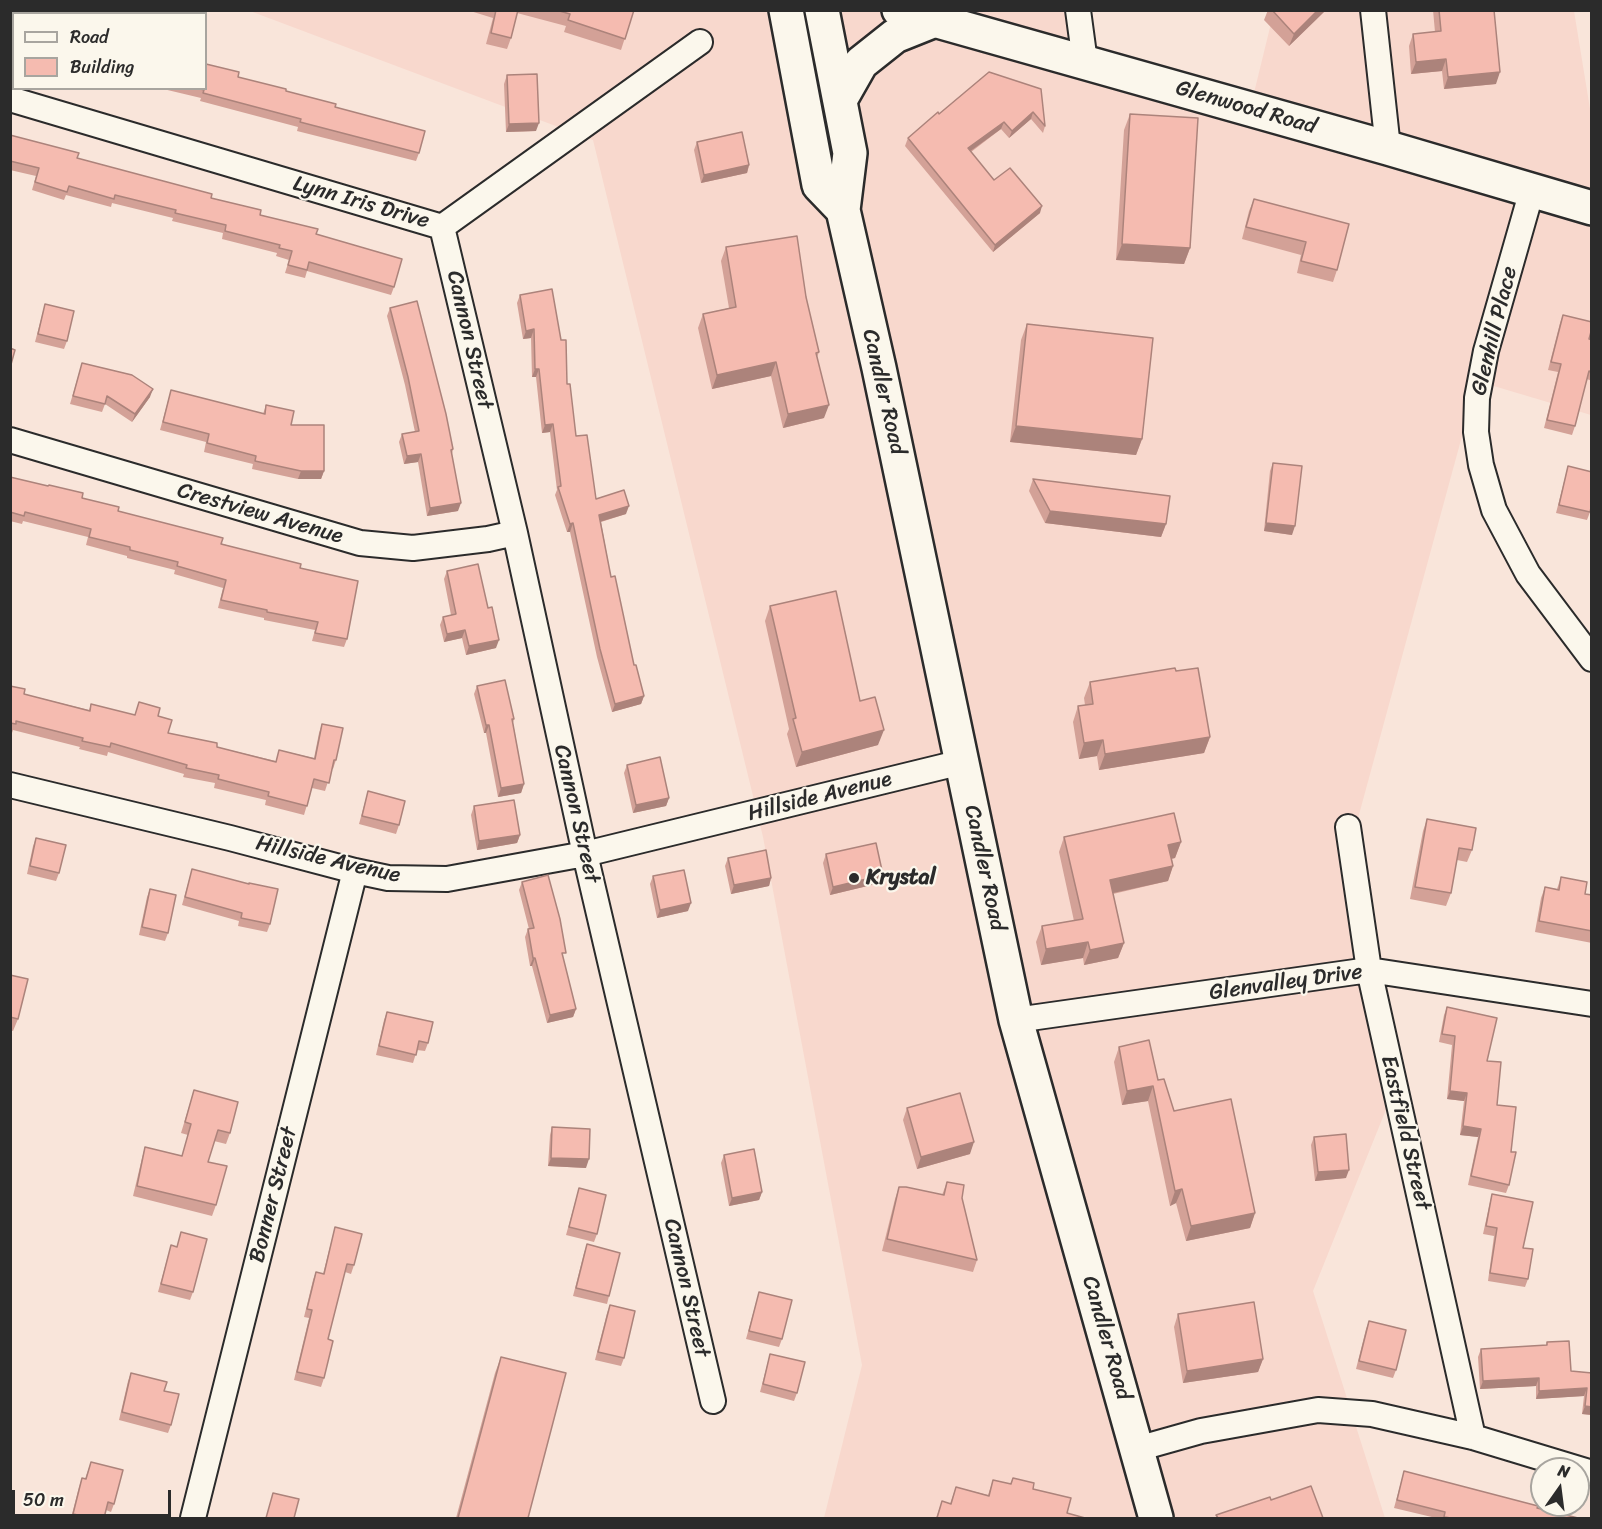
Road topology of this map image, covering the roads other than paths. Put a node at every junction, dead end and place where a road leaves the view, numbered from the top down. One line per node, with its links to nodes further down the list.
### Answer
1 (786, 10): 14 (main road)
2 (822, 10): 10 (main road, Candler Road)
3 (899, 10): 6 (main road, Glenwood Road)
4 (1078, 10): 8 (street)
5 (1373, 10): 11 (street)
6 (935, 20): 8 (main road, Glenwood Road); 10 (main road)
7 (700, 42): 15 (street, Lynn Iris Drive)
8 (1085, 62): 11 (main road, Glenwood Road)
9 (18, 97): 15 (street, Lynn Iris Drive)
10 (840, 100): 14 (main road, Candler Road)
11 (1388, 148): 12 (main road, Glenwood Road)
12 (1532, 190): 13 (main road, Glenwood Road); 18 (street, Glenhill Place)
13 (1592, 208)
14 (843, 210): 19 (main road, Candler Road)
15 (442, 227): 17 (street, Cannon Street)
16 (10, 440): 17 (street, Crestview Avenue)
17 (514, 533): 22 (street, Cannon Street)
18 (1592, 659)
19 (962, 762): 22 (street, Hillside Avenue); 26 (main road, Candler Road)
20 (10, 785): 23 (street, Hillside Avenue)
21 (1348, 827): 24 (street, Eastfield Street)
22 (585, 854): 23 (street, Hillside Avenue); 27 (street, Cannon Street)
23 (355, 871): 31 (street, Bonner Street)
24 (1369, 970): 25 (street, Glenvalley Drive); 26 (street, Glenvalley Drive); 28 (street, Eastfield Street)
25 (1592, 1004)
26 (1016, 1020): 29 (main road, Candler Road)
27 (713, 1401)
28 (1473, 1437): 29 (street); 30 (street)
29 (1137, 1449): 32 (main road, Candler Road)
30 (1592, 1473)
31 (193, 1518)
32 (1156, 1518)

